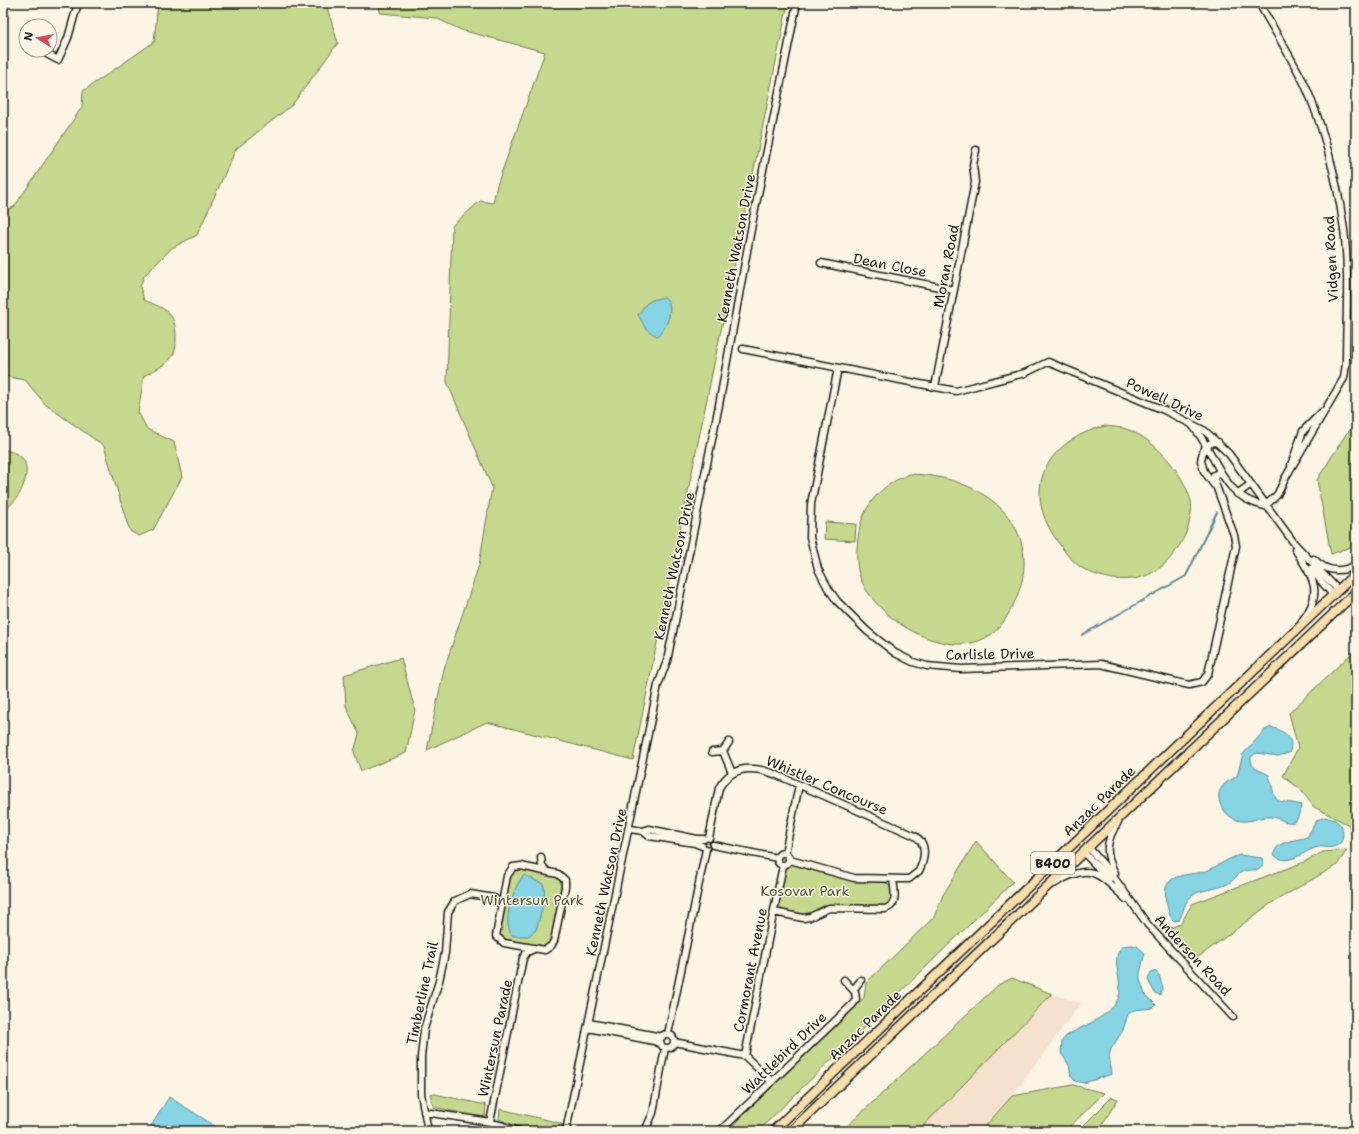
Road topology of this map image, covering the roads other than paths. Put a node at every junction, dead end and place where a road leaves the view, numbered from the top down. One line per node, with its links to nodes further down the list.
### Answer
1 (78, 3): 4 (street)
2 (798, 3): 34 (street, Kenneth Watson Drive)
3 (1259, 3): 11 (street, Vidgen Road)
4 (54, 58)
5 (976, 150): 7 (street, Moran Road)
6 (821, 263): 7 (street, Dean Close)
7 (954, 290): 10 (street, Moran Road)
8 (743, 349): 9 (street)
9 (838, 368): 10 (street); 18 (street, Carlisle Drive)
10 (935, 387): 12 (street, Powell Drive)
11 (1327, 406): 16 (street, Vidgen Road); 16 (street, Vidgen Road)
12 (1188, 422): 13 (street, Powell Drive); 14 (street)
13 (1218, 442): 14 (street); 17 (street, Powell Drive)
14 (1205, 447): 15 (street); 18 (street, Carlisle Drive)
15 (1220, 472): 18 (street); 19 (street)
16 (1284, 480): 20 (street, Vidgen Road)
17 (1251, 484): 19 (street); 20 (street, Powell Drive)
18 (1216, 488)
19 (1237, 494): 20 (street)
20 (1265, 506): 21 (street, Powell Drive)
21 (1287, 536): 22 (street); 24 (street, Powell Drive); 27 (street)
22 (1356, 565)
23 (1356, 573): 24 (main road, Anzac Parade / B400)
24 (1336, 592): 26 (main road); 27 (main road, Anzac Parade / B400)
25 (1356, 592): 26 (main road, Anzac Parade / B400)
26 (1346, 602): 33 (main road, Anzac Parade / B400)
27 (1289, 636): 37 (main road, Anzac Parade / B400)
28 (728, 742): 29 (street)
29 (723, 751): 30 (street); 31 (street)
30 (712, 752)
31 (732, 773): 32 (street, Whistler Concourse); 36 (street)
32 (799, 785): 41 (street); 47 (street, Whistler Concourse)
33 (1125, 812): 40 (main road, Anzac Parade / B400); 52 (street, Anderson Road)
34 (630, 829): 35 (street); 61 (street, Kenneth Watson Drive)
35 (643, 831): 36 (street); 39 (street)
36 (707, 839): 38 (street); 39 (street)
37 (1077, 840): 40 (main road); 74 (main road, Anzac Parade / B400)
38 (713, 845): 39 (street); 42 (street)
39 (704, 848): 62 (street)
40 (1086, 849): 48 (main road, Anzac Parade / B400); 52 (street, Anderson Road)
41 (785, 853): 42 (street); 43 (street)
42 (777, 858): 44 (street)
43 (790, 860): 44 (street); 47 (street)
44 (783, 865): 53 (street, Cormorant Avenue)
45 (529, 868): 46 (street); 46 (street); 49 (street)
46 (548, 872): 55 (street)
47 (893, 879): 53 (street)
48 (1045, 889): 52 (street, Anderson Road); 75 (main road, Anzac Parade / B400)
49 (504, 891): 50 (street); 51 (street)
50 (492, 897): 51 (street); 67 (street, Timberline Trail)
51 (501, 905): 54 (street)
52 (1134, 906): 60 (street, Anderson Road)
53 (774, 912): 65 (street, Cormorant Avenue)
54 (517, 946): 55 (street); 56 (street)
55 (534, 949): 56 (street)
56 (524, 958): 68 (street, Wintersun Parade)
57 (844, 980): 59 (street)
58 (861, 980): 59 (street, Wattlebird Drive)
59 (854, 989): 66 (street, Wattlebird Drive)
60 (1233, 1017)
61 (588, 1026): 62 (street); 64 (street); 71 (street, Kenneth Watson Drive)
62 (665, 1035): 63 (street); 64 (street)
63 (674, 1042): 64 (street); 65 (street)
64 (663, 1046): 72 (street)
65 (745, 1056): 66 (street)
66 (772, 1082): 73 (street, Wattlebird Drive)
67 (424, 1112): 68 (street); 69 (street, Timberline Trail)
68 (490, 1122): 70 (street)
69 (428, 1131)
70 (519, 1131)
71 (566, 1131)
72 (644, 1131)
73 (720, 1131)
74 (773, 1131)
75 (791, 1131)

